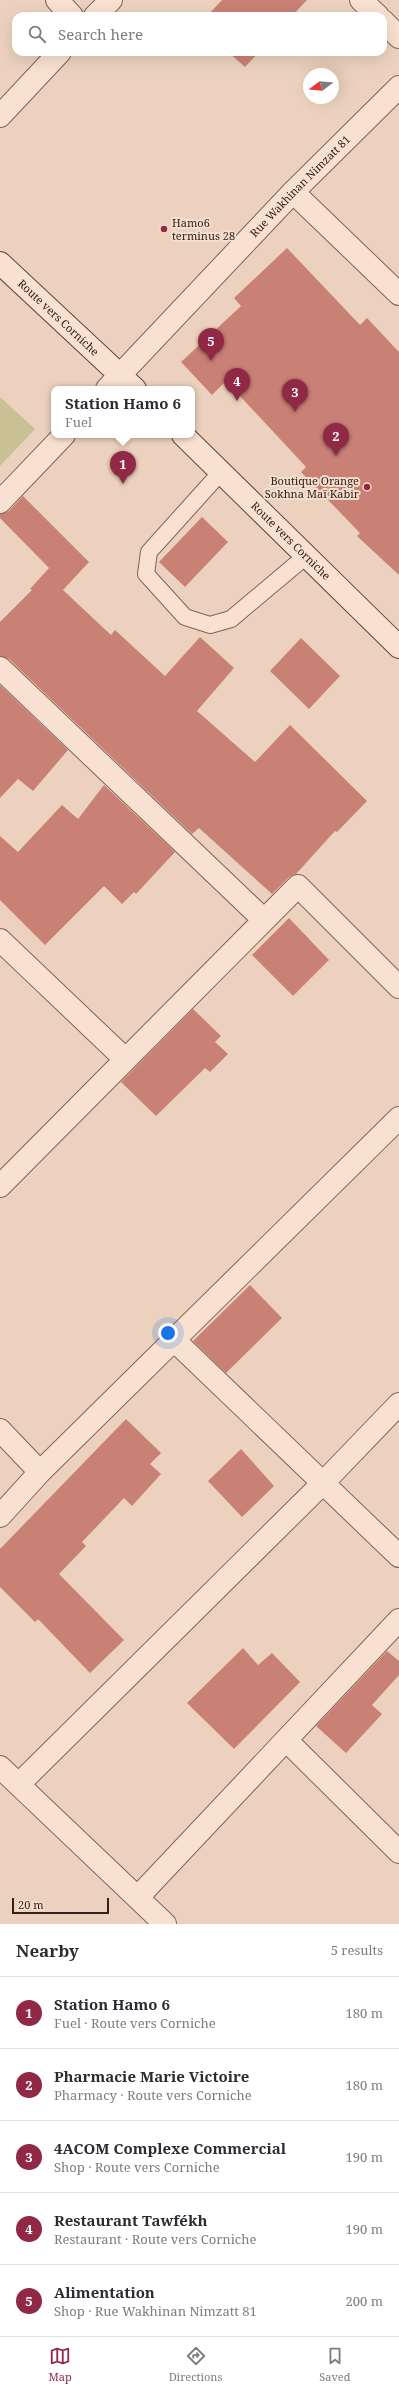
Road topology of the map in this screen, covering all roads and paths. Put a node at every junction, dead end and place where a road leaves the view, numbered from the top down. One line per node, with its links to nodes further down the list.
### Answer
1 (57, 0): 4 (street)
2 (111, 0): 5 (street)
3 (361, 0): 6 (street)
4 (68, 12)
5 (99, 12)
6 (374, 12)
7 (387, 25): 8 (street)
8 (399, 37)
9 (56, 56): 11 (street)
10 (399, 87): 12 (street, Rue Wakhinan Nimzatt 81)
11 (0, 116)
12 (293, 192): 14 (street); 15 (street, Rue Wakhinan Nimzatt 81)
13 (0, 263): 15 (street, Route vers Corniche)
14 (399, 294)
15 (121, 384)
16 (61, 438): 19 (street)
17 (186, 438): 18 (street, Route vers Corniche)
18 (221, 472): 20 (street, Route vers Corniche); 20 (lane)
19 (0, 502)
20 (306, 556): 21 (street, Route vers Corniche)
21 (399, 647)
22 (0, 668): 23 (street)
23 (264, 920): 25 (street); 26 (street)
24 (0, 940): 26 (street)
25 (399, 987)
26 (126, 1060): 28 (street)
27 (399, 1118): 29 (street)
28 (0, 1186)
29 (174, 1340): 32 (street); 33 (street)
30 (399, 1404): 33 (street)
31 (0, 1430): 32 (street)
32 (40, 1472): 34 (street)
33 (323, 1483): 35 (street); 39 (street)
34 (0, 1516)
35 (399, 1556)
36 (399, 1620): 37 (street)
37 (286, 1740): 40 (street); 41 (street)
38 (0, 1767): 39 (street)
39 (19, 1784): 41 (street)
40 (399, 1852)
41 (138, 1897): 42 (street)
42 (165, 1924)

